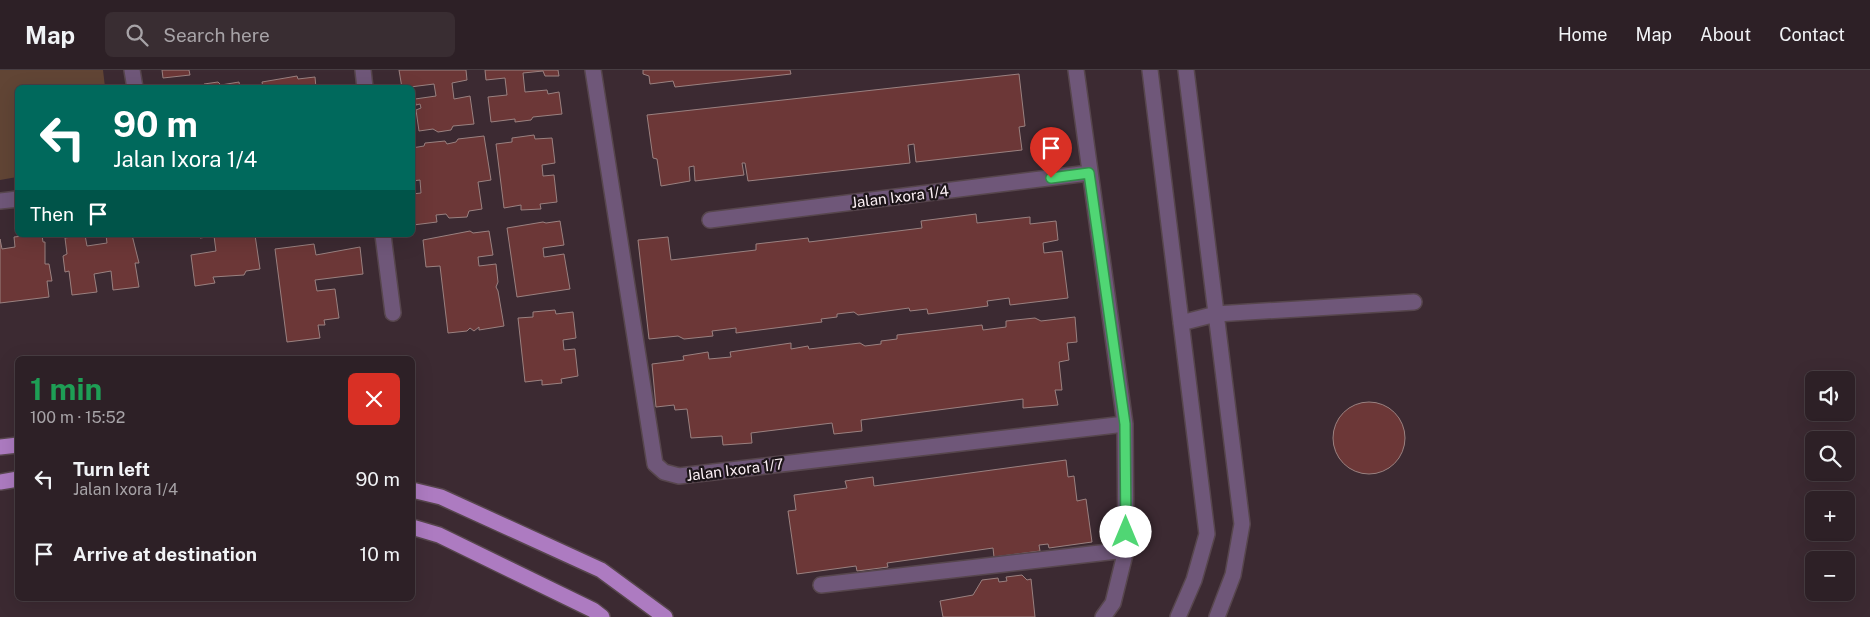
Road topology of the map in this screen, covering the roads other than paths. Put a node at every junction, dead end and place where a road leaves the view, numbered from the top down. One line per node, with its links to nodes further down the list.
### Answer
1 (132, 70): 7 (street)
2 (363, 70): 8 (street)
3 (593, 70): 18 (street, Jalan Ixora 1/7)
4 (1076, 70): 9 (street)
5 (1150, 70): 17 (street)
6 (1186, 70): 16 (street)
7 (134, 85)
8 (365, 85)
9 (1089, 173): 12 (street, Jalan Ixora 1/4); 18 (street)
10 (15, 199): 11 (street)
11 (0, 201)
12 (710, 220)
13 (383, 237): 15 (street)
14 (1414, 302): 16 (street)
15 (393, 312)
16 (1216, 314): 17 (street); 31 (street)
17 (1181, 323): 30 (street)
18 (1125, 424): 25 (street)
19 (15, 444): 20 (main road)
20 (0, 447)
21 (15, 480): 22 (main road)
22 (0, 482)
23 (415, 491): 28 (main road)
24 (415, 528): 27 (main road)
25 (1126, 550): 26 (street); 29 (street)
26 (821, 585)
27 (602, 617)
28 (665, 617)
29 (1103, 617)
30 (1178, 617)
31 (1217, 617)

